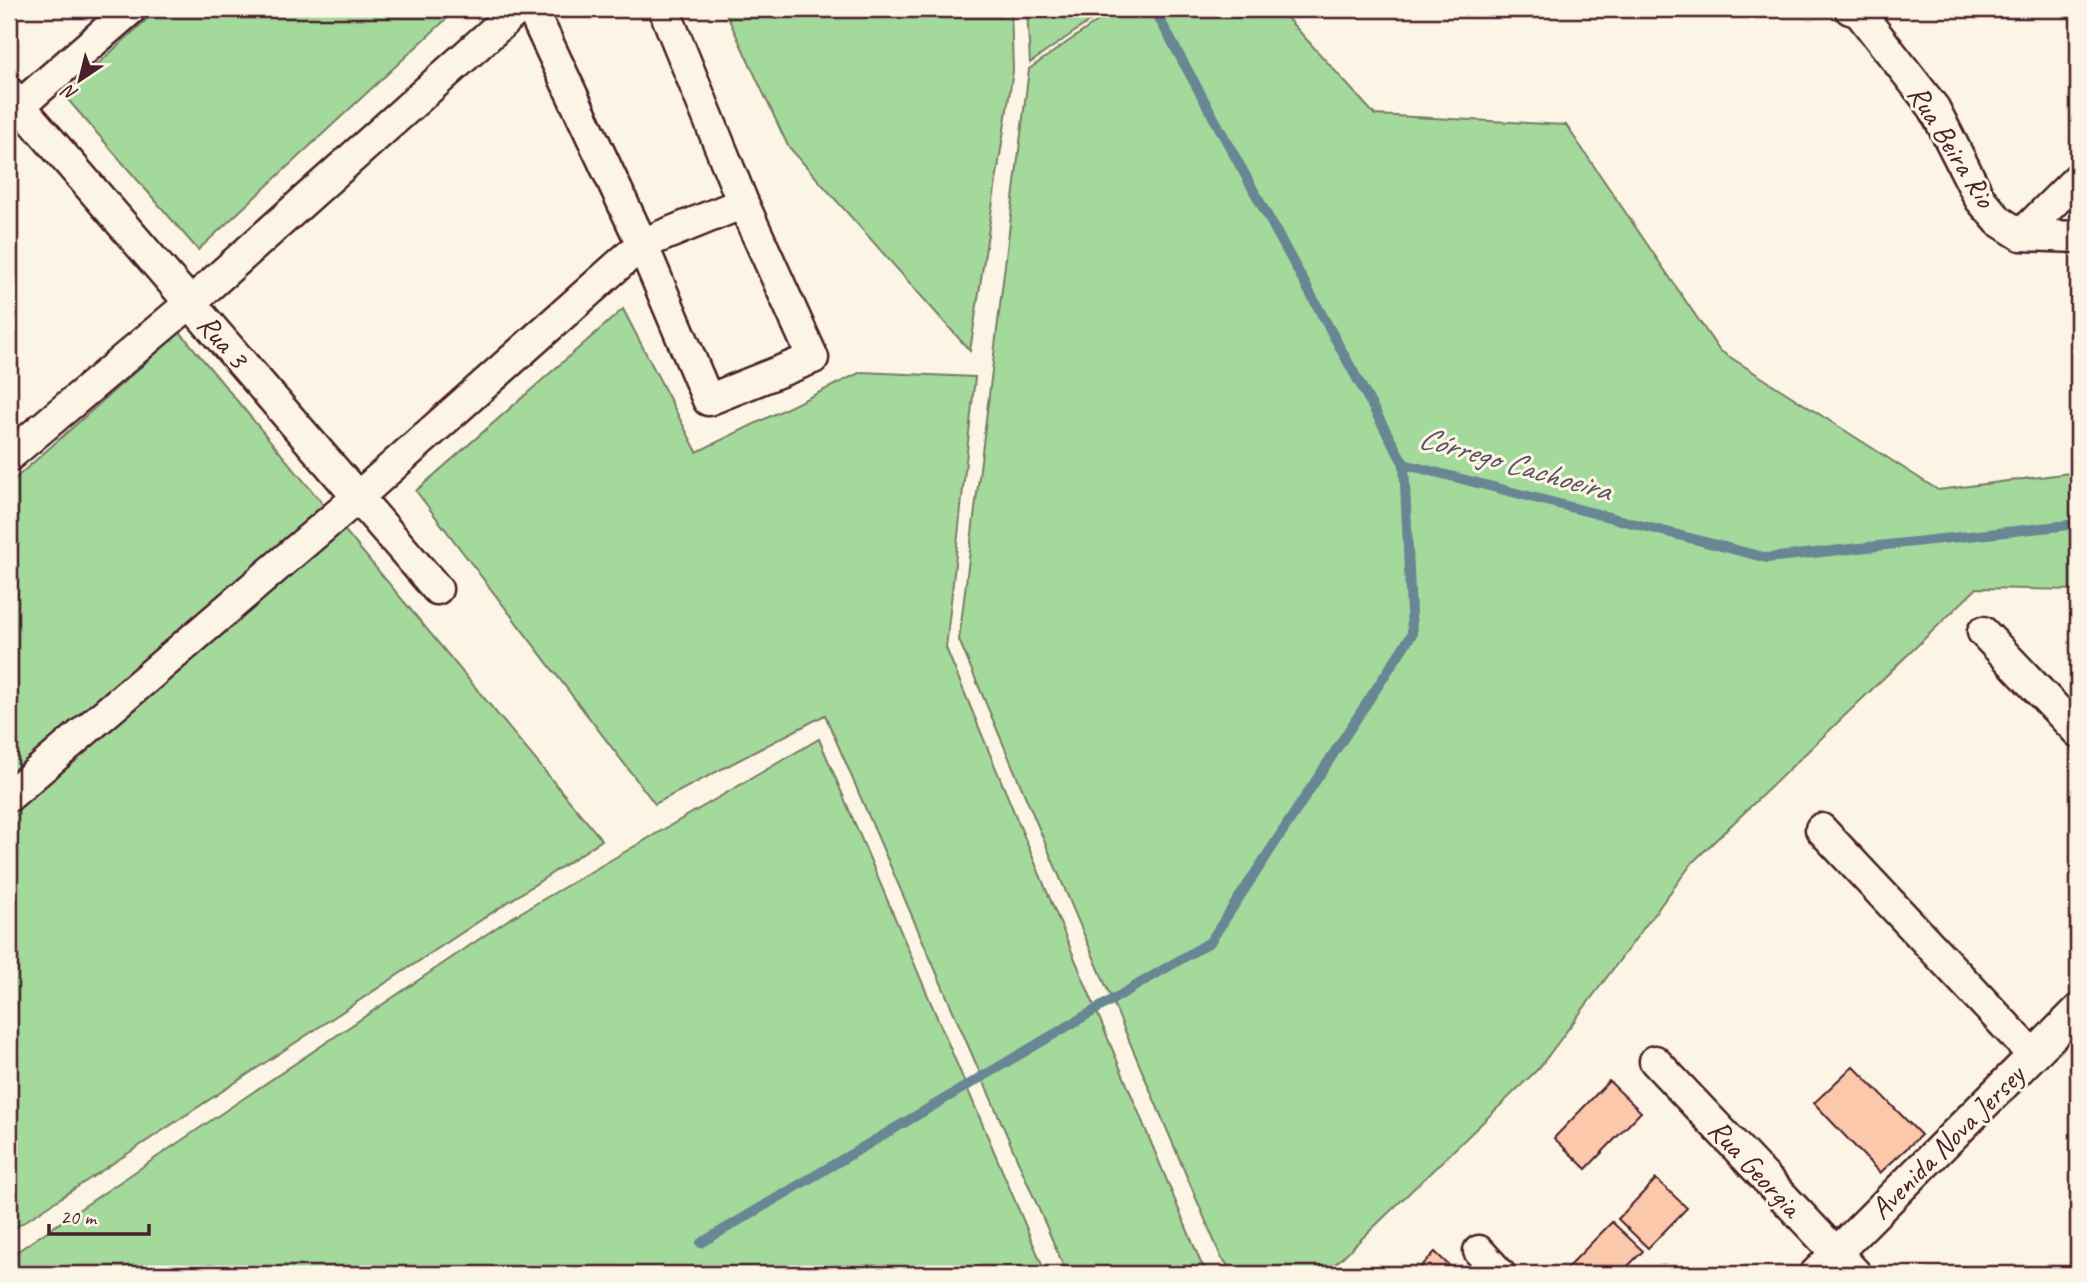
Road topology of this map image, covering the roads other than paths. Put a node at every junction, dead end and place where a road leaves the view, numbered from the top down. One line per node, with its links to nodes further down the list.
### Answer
1 (131, 9): 6 (street)
2 (518, 9): 12 (street)
3 (532, 9): 11 (street)
4 (664, 9): 8 (street)
5 (1858, 10): 9 (street, Rua Beira Rio)
6 (12, 105): 12 (street, Rua 3)
7 (2078, 178): 9 (street)
8 (743, 203): 11 (street); 11 (street)
9 (2021, 235): 10 (street, Rua Beira Rio)
10 (2078, 237)
11 (642, 244): 14 (street)
12 (190, 303): 13 (street); 14 (street, Rua 3)
13 (9, 456)
14 (358, 497): 15 (street, Rua 3); 18 (street)
15 (437, 589)
16 (1983, 632): 17 (street)
17 (2078, 732)
18 (9, 796)
19 (1821, 829): 21 (street)
20 (2078, 1010): 21 (street, Avenida Nova Jersey)
21 (2033, 1055): 24 (street, Avenida Nova Jersey)
22 (1655, 1061): 24 (street, Rua Georgia)
23 (1479, 1251): 25 (street)
24 (1846, 1264): 26 (street, Avenida Nova Jersey)
25 (1500, 1274)
26 (1815, 1274)

